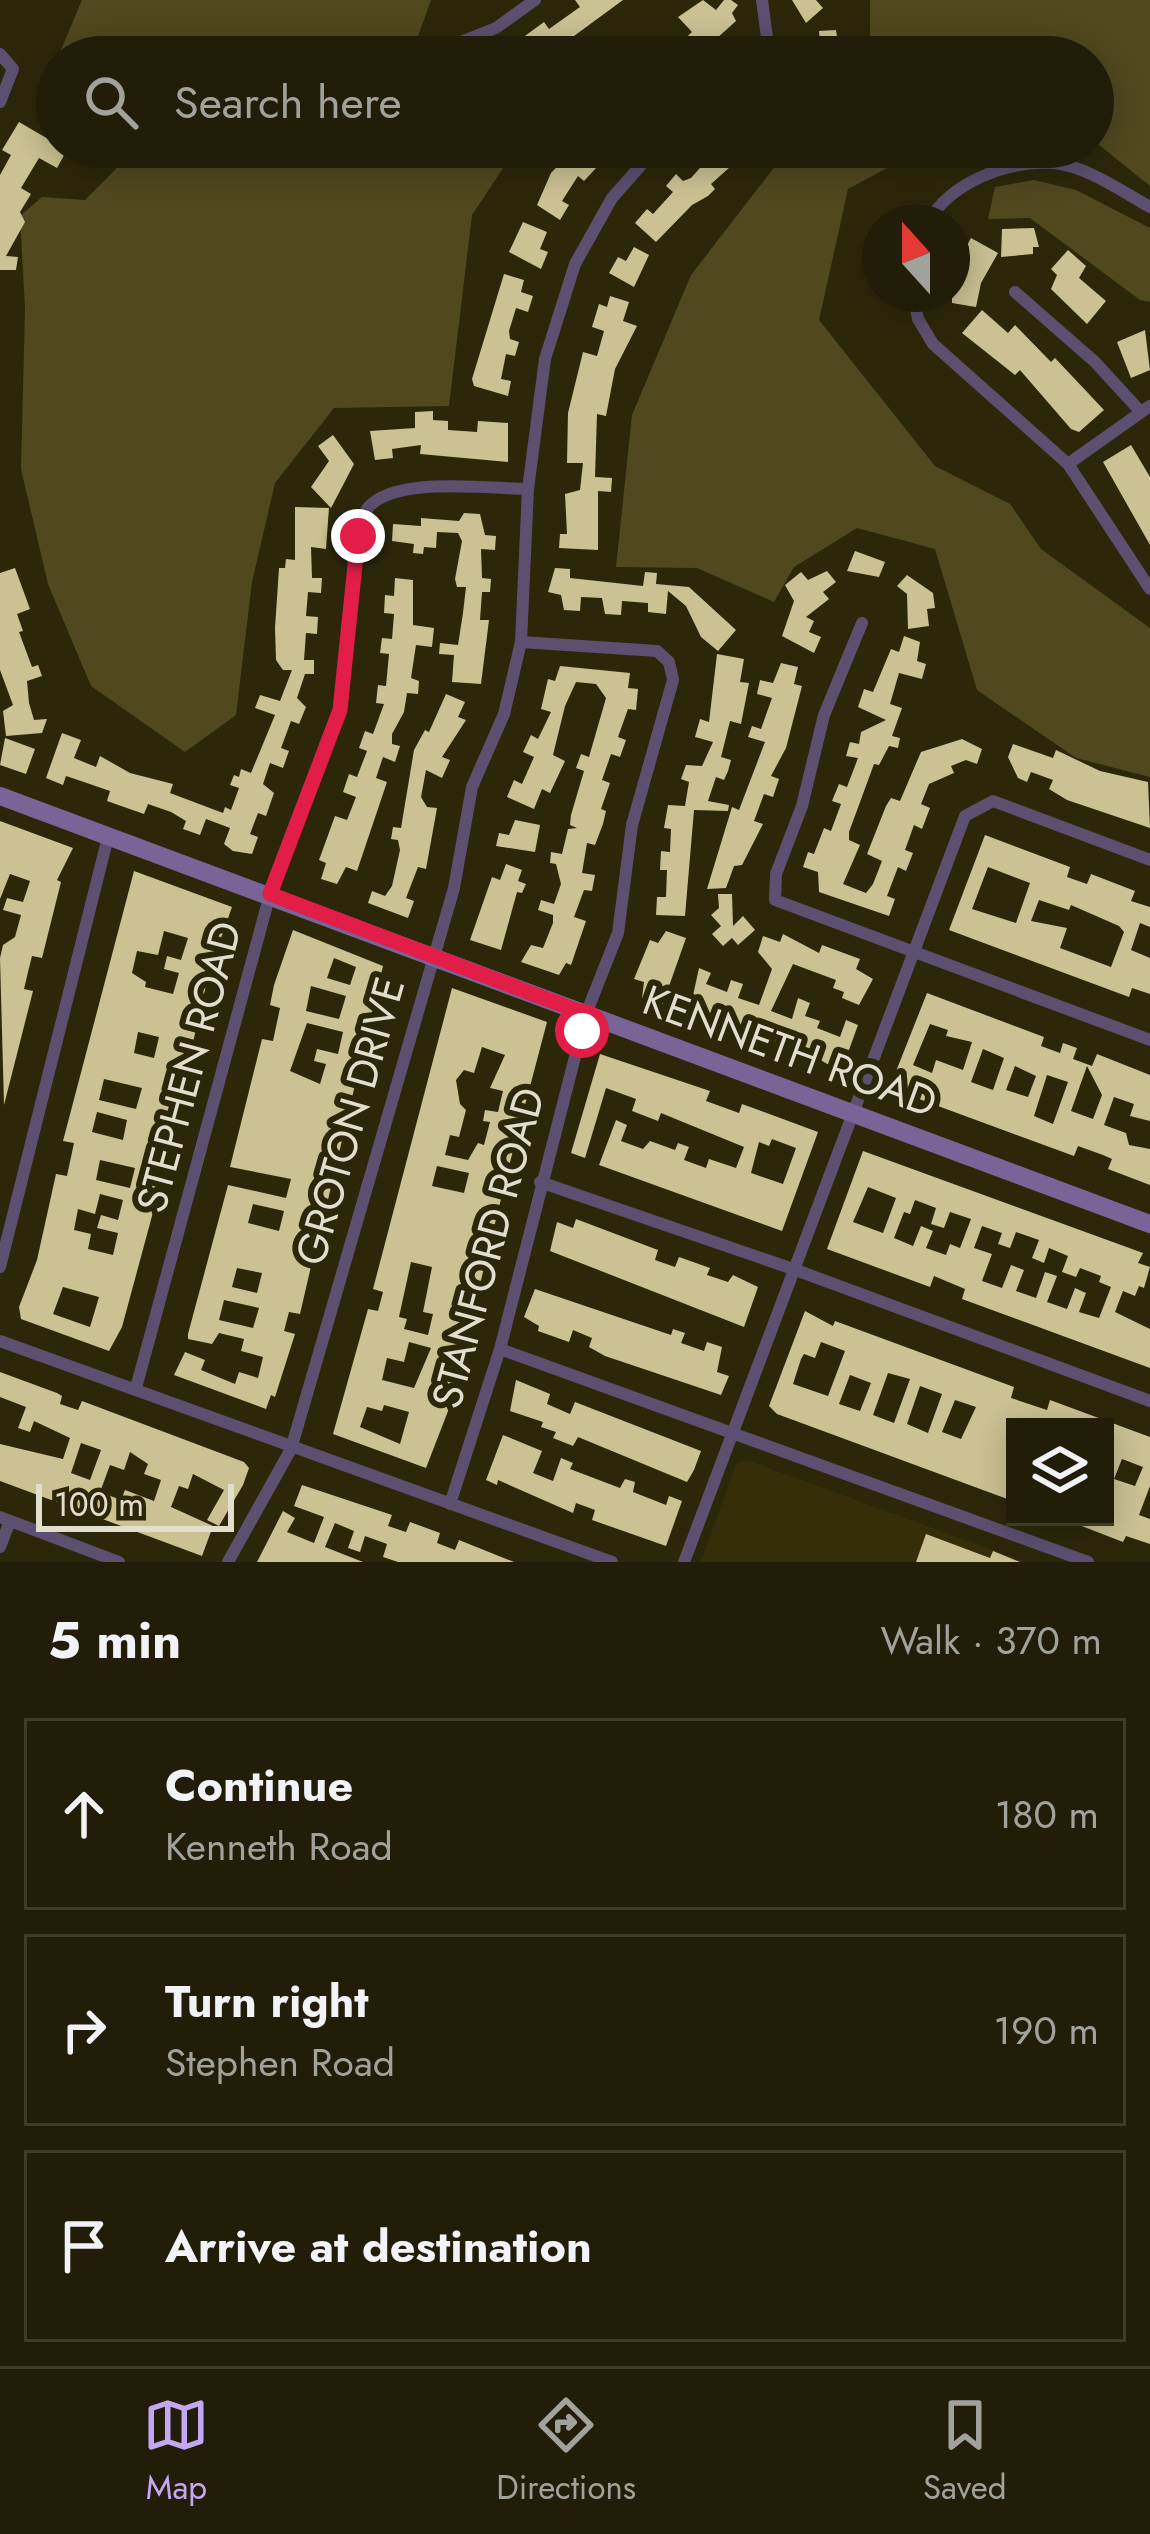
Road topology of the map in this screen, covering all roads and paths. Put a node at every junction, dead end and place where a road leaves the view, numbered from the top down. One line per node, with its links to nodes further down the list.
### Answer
1 (535, 0): 3 (street)
2 (762, 0): 4 (street)
3 (476, 36)
4 (767, 36)
5 (0, 54): 6 (street)
6 (0, 102)
7 (638, 168): 16 (street, GROTON DRIVE)
8 (1025, 168): 10 (street)
9 (1070, 168): 11 (street)
10 (943, 204)
11 (1150, 207)
12 (1016, 292): 14 (street)
13 (917, 312): 15 (street)
14 (1145, 409): 15 (street)
15 (1068, 464): 17 (street)
16 (528, 489): 19 (street, GROTON DRIVE); 23 (street, STEPHEN ROAD)
17 (1150, 590)
18 (862, 623): 24 (street)
19 (521, 642): 25 (street, GROTON DRIVE); 26 (street, STANFORD ROAD)
20 (0, 796): 21 (street, KENNETH ROAD)
21 (108, 837): 23 (street, KENNETH ROAD); 31 (street)
22 (1150, 860): 24 (street)
23 (270, 894): 25 (street, KENNETH ROAD); 35 (street, STEPHEN ROAD)
24 (914, 952): 27 (street); 28 (street)
25 (431, 955): 26 (street, KENNETH ROAD); 38 (street, GROTON DRIVE)
26 (586, 1014): 28 (street, KENNETH ROAD); 29 (street, STANFORD ROAD)
27 (1150, 1040)
28 (852, 1111): 30 (street, KENNETH ROAD); 32 (street)
29 (540, 1182): 32 (street); 34 (street, STANFORD ROAD)
30 (1150, 1224)
31 (0, 1268)
32 (796, 1270): 36 (street); 37 (street)
33 (0, 1341): 35 (street)
34 (500, 1349): 37 (street); 39 (street, STANFORD ROAD)
35 (136, 1388): 38 (street)
36 (1150, 1401)
37 (734, 1435): 45 (street); 46 (street)
38 (291, 1449): 39 (street); 43 (street, GROTON DRIVE)
39 (450, 1504): 44 (street)
40 (5, 1519): 41 (street); 42 (street)
41 (0, 1547)
42 (119, 1562)
43 (229, 1562)
44 (612, 1562)
45 (684, 1562)
46 (1088, 1562)

